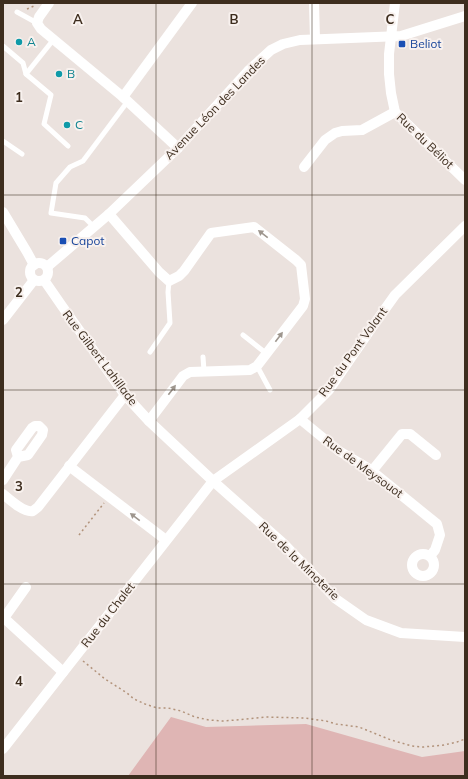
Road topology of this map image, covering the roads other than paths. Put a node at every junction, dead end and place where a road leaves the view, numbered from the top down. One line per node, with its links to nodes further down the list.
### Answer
1 (49, 3): 7 (street)
2 (192, 3): 13 (street)
3 (314, 3): 10 (street)
4 (394, 3): 8 (street, Rue du Béliot)
5 (17, 12): 7 (lane)
6 (465, 16): 8 (street, Avenue Léon des Landes)
7 (37, 23): 9 (street)
8 (391, 37): 10 (street, Avenue Léon des Landes); 14 (street, Rue du Béliot)
9 (54, 39): 12 (lane); 13 (street)
10 (315, 39): 17 (street, Avenue Léon des Landes)
11 (3, 46): 12 (lane)
12 (26, 74): 16 (lane)
13 (125, 99): 17 (street); 24 (lane)
14 (395, 112): 19 (street); 20 (street, Rue du Béliot)
15 (3, 141): 18 (lane)
16 (68, 146)
17 (178, 148): 22 (street, Avenue Léon des Landes)
18 (22, 154)
19 (304, 167)
20 (465, 180)
21 (3, 212): 25 (street)
22 (109, 214): 24 (street, Avenue Léon des Landes); 29 (street)
23 (465, 226): 39 (street, Rue du Pont Volant)
24 (94, 227): 26 (street, Avenue Léon des Landes)
25 (34, 265): 26 (street); 27 (street)
26 (47, 267): 28 (street)
27 (34, 280): 28 (street); 30 (street)
28 (44, 280): 38 (street, Rue Gilbert Lahillade)
29 (170, 281): 32 (lane); 33 (street, one-way to 29)
30 (3, 320)
31 (243, 335): 33 (lane)
32 (150, 352)
33 (267, 354): 35 (street)
34 (203, 357): 36 (lane)
35 (257, 366): 36 (street); 37 (lane)
36 (204, 371): 40 (street, one-way to 36)
37 (270, 390)
38 (125, 395): 40 (street, Rue Gilbert Lahillade); 43 (street)
39 (300, 419): 44 (street, Rue de Meysouot); 46 (street, Rue du Pont Volant)
40 (149, 421): 46 (street, Rue Gilbert Lahillade)
41 (436, 455): 44 (street)
42 (18, 457): 45 (street)
43 (69, 466): 47 (street); 48 (street, one-way to 43)
44 (372, 471): 49 (street, Rue de Meysouot)
45 (3, 480)
46 (213, 480): 48 (street, Rue du Chalet); 51 (street, Rue de la Minoterie)
47 (3, 494)
48 (166, 540): 52 (street, Rue du Chalet)
49 (430, 556)
50 (26, 587): 52 (street)
51 (465, 637)
52 (63, 672): 53 (street, Rue du Chalet)
53 (3, 749)

